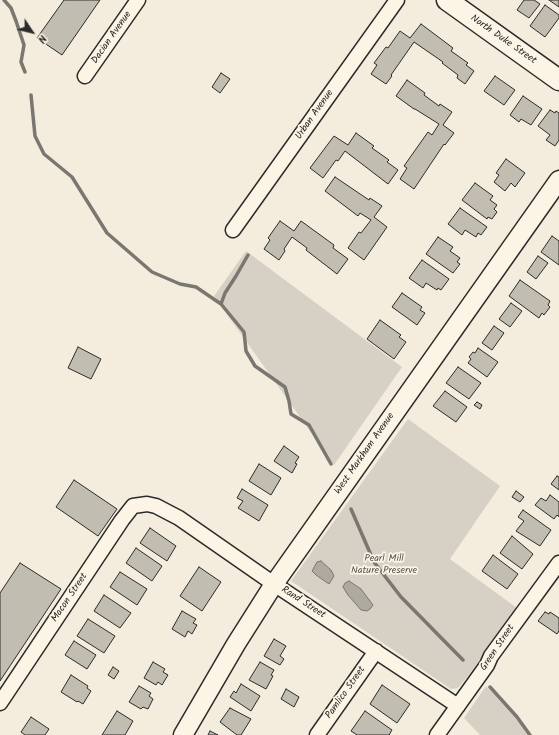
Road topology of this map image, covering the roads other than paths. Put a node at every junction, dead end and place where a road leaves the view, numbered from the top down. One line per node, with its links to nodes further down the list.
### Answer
1 (138, 0): 4 (street, Dacian Avenue)
2 (397, 0): 7 (street, Urban Avenue)
3 (447, 0): 5 (main road, North Duke Street)
4 (85, 76)
5 (559, 80)
6 (559, 180): 11 (street, West Markham Avenue)
7 (233, 230)
8 (147, 504): 11 (street, Rand Street); 13 (street, Macon Street)
9 (559, 563): 10 (street, Green Street)
10 (554, 579): 14 (street, Green Street)
11 (274, 584): 12 (street, Rand Street); 15 (street, West Markham Avenue)
12 (376, 651): 14 (street, Rand Street); 16 (street, Pamlico Street)
13 (0, 703)
14 (458, 706): 17 (street, Green Street)
15 (183, 735)
16 (317, 735)
17 (438, 735)

